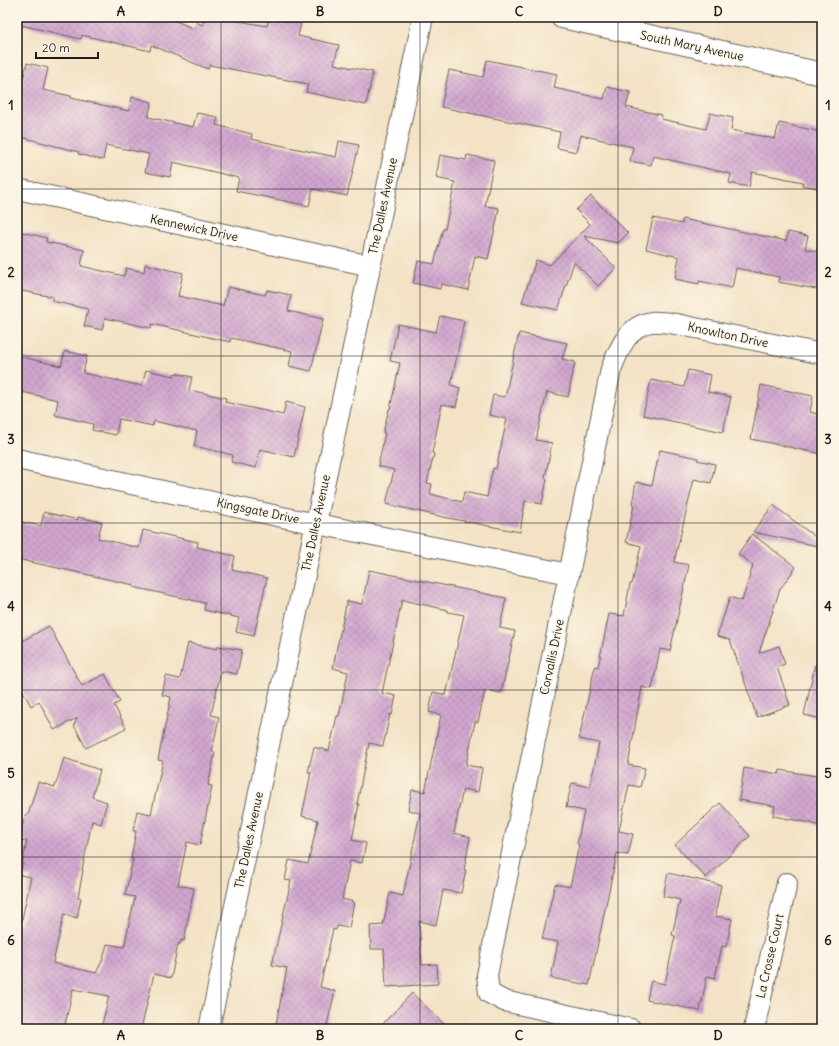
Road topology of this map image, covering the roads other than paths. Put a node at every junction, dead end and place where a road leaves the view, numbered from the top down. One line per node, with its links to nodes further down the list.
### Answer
1 (423, 17): 5 (street, The Dalles Avenue)
2 (562, 17): 3 (main road, South Mary Avenue)
3 (822, 74)
4 (17, 190): 5 (street, Kennewick Drive)
5 (371, 266): 9 (street, The Dalles Avenue)
6 (635, 328): 7 (street, Knowlton Drive); 10 (street, Corvallis Drive)
7 (822, 354)
8 (17, 459): 9 (street, Kingsgate Drive)
9 (316, 523): 10 (street, Kingsgate Drive); 12 (street, The Dalles Avenue)
10 (569, 574): 13 (street, Corvallis Drive)
11 (787, 883): 14 (street, La Crosse Court)
12 (209, 1029)
13 (631, 1029)
14 (754, 1029)

